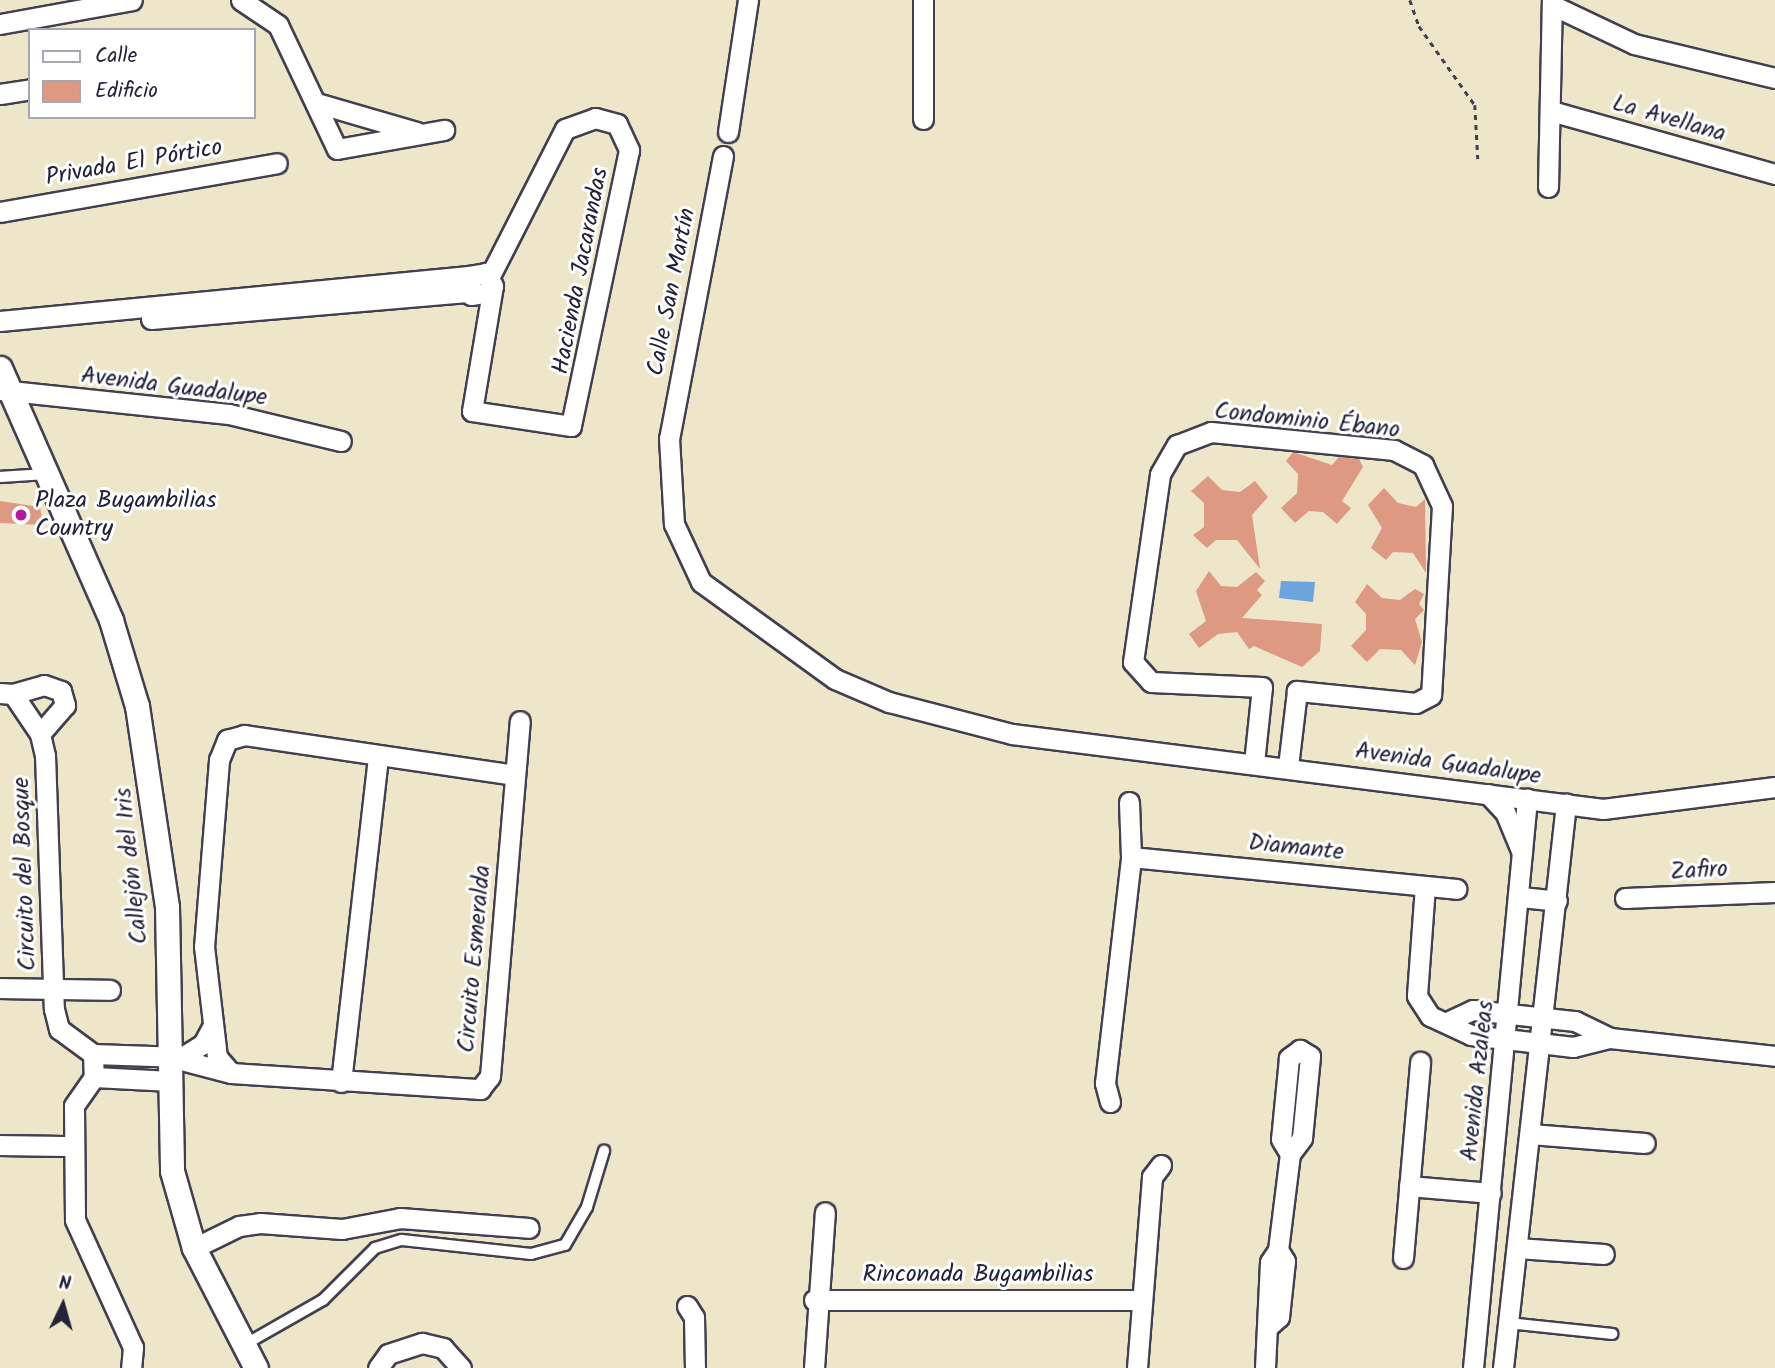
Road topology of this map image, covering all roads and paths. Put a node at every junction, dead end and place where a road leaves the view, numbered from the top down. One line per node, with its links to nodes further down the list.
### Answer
1 (132, 0): 7 (street)
2 (241, 0): 11 (street)
3 (748, 0): 15 (street)
4 (923, 0): 13 (street)
5 (1410, 0): 18 (path)
6 (1552, 2): 8 (street); 12 (street)
7 (0, 24)
8 (1775, 79)
9 (28, 89): 10 (street)
10 (0, 94)
11 (317, 103): 16 (street); 16 (street)
12 (1551, 111): 20 (street, La Avellana); 21 (street)
13 (923, 119)
14 (444, 130): 16 (street)
15 (728, 132)
16 (420, 133)
17 (723, 156): 35 (street, Calle San Martín)
18 (1478, 159)
19 (276, 163): 22 (street, Privada El Pórtico)
20 (1775, 174)
21 (1548, 187)
22 (0, 212)
23 (491, 284): 23 (street, Hacienda Jacarandas); 25 (street)
24 (0, 321): 25 (street)
25 (41, 322): 26 (street)
26 (0, 332)
27 (0, 368): 28 (street, Callejón del Iris)
28 (6, 392): 29 (street, Avenida Guadalupe); 30 (street, Callejón del Iris)
29 (341, 441)
30 (47, 474): 31 (lane); 67 (street, Callejón del Iris)
31 (0, 477)
32 (6, 694): 34 (street, Circuito del Bosque); 34 (street)
33 (520, 721): 39 (street, Circuito Esmeralda)
34 (40, 734): 56 (street, Circuito del Bosque)
35 (1115, 745): 37 (street, Avenida Guadalupe)
36 (378, 757): 39 (street); 61 (street); 72 (street)
37 (1254, 763): 38 (street, Avenida Guadalupe); 38 (street, Condominio Ébano)
38 (1288, 766): 41 (street, Avenida Guadalupe)
39 (514, 775): 72 (street, Circuito Esmeralda)
40 (1775, 787): 45 (street, Avenida Guadalupe)
41 (1488, 794): 42 (street, Avenida Guadalupe); 48 (street)
42 (1527, 800): 44 (street, Avenida Guadalupe); 48 (street, Avenida Azaleas)
43 (1129, 802): 47 (street)
44 (1566, 804): 45 (street, Avenida Guadalupe); 46 (street)
45 (1603, 809): 46 (street)
46 (1564, 841): 54 (street)
47 (1130, 857): 49 (street, Diamante); 73 (street)
48 (1525, 859): 52 (street, Avenida Azaleas)
49 (1425, 886): 50 (street, Diamante); 60 (street)
50 (1456, 889)
51 (1775, 892): 53 (street, Zafiro)
52 (1521, 897): 54 (street); 58 (street, Avenida Azaleas)
53 (1625, 898)
54 (1557, 901): 59 (street)
55 (0, 988): 56 (street, Circuito del Bosque)
56 (54, 989): 57 (street, Circuito del Bosque); 65 (street)
57 (110, 990)
58 (1510, 1014): 59 (street); 60 (street); 63 (street, Avenida Azaleas)
59 (1544, 1017): 62 (street); 64 (street)
60 (1449, 1021): 63 (street)
61 (213, 1025): 67 (street); 69 (street)
62 (1610, 1038): 64 (street); 66 (street)
63 (1508, 1039): 64 (street); 78 (street, Avenida Azaleas)
64 (1541, 1043): 74 (street)
65 (93, 1054): 67 (street); 70 (street)
66 (1775, 1056)
67 (170, 1057): 69 (street, Circuito Esmeralda); 71 (street, Callejón del Iris)
68 (1420, 1062): 82 (street)
69 (231, 1073): 72 (street, Circuito Esmeralda)
70 (94, 1077): 71 (street); 77 (street)
71 (171, 1081): 86 (street, Callejón del Iris)
72 (341, 1082)
73 (1110, 1102)
74 (1529, 1142): 75 (street); 78 (street); 87 (street)
75 (1645, 1143)
76 (0, 1145): 77 (street)
77 (72, 1146): 96 (street)
78 (1496, 1148): 83 (street, Avenida Azaleas)
79 (604, 1151): 95 (lane)
80 (1290, 1154): 103 (street)
81 (1161, 1165): 91 (street)
82 (1409, 1186): 83 (street); 89 (street)
83 (1492, 1193): 104 (street, Avenida Azaleas)
84 (825, 1212): 90 (street)
85 (529, 1228): 86 (street)
86 (194, 1248): 95 (street, Callejón del Iris)
87 (1517, 1248): 88 (street); 93 (street)
88 (1604, 1254)
89 (1402, 1258)
90 (814, 1300): 91 (street, Rinconada Bugambilias); 101 (street)
91 (1141, 1300): 102 (street)
92 (687, 1306): 100 (street)
93 (1508, 1323): 94 (lane); 105 (street)
94 (1612, 1334)
95 (244, 1345): 97 (street, Callejón del Iris)
96 (131, 1368)
97 (256, 1368)
98 (378, 1368): 99 (street)
99 (461, 1368)
100 (695, 1368)
101 (814, 1368)
102 (1137, 1368)
103 (1265, 1368)
104 (1473, 1368)
105 (1503, 1368)

